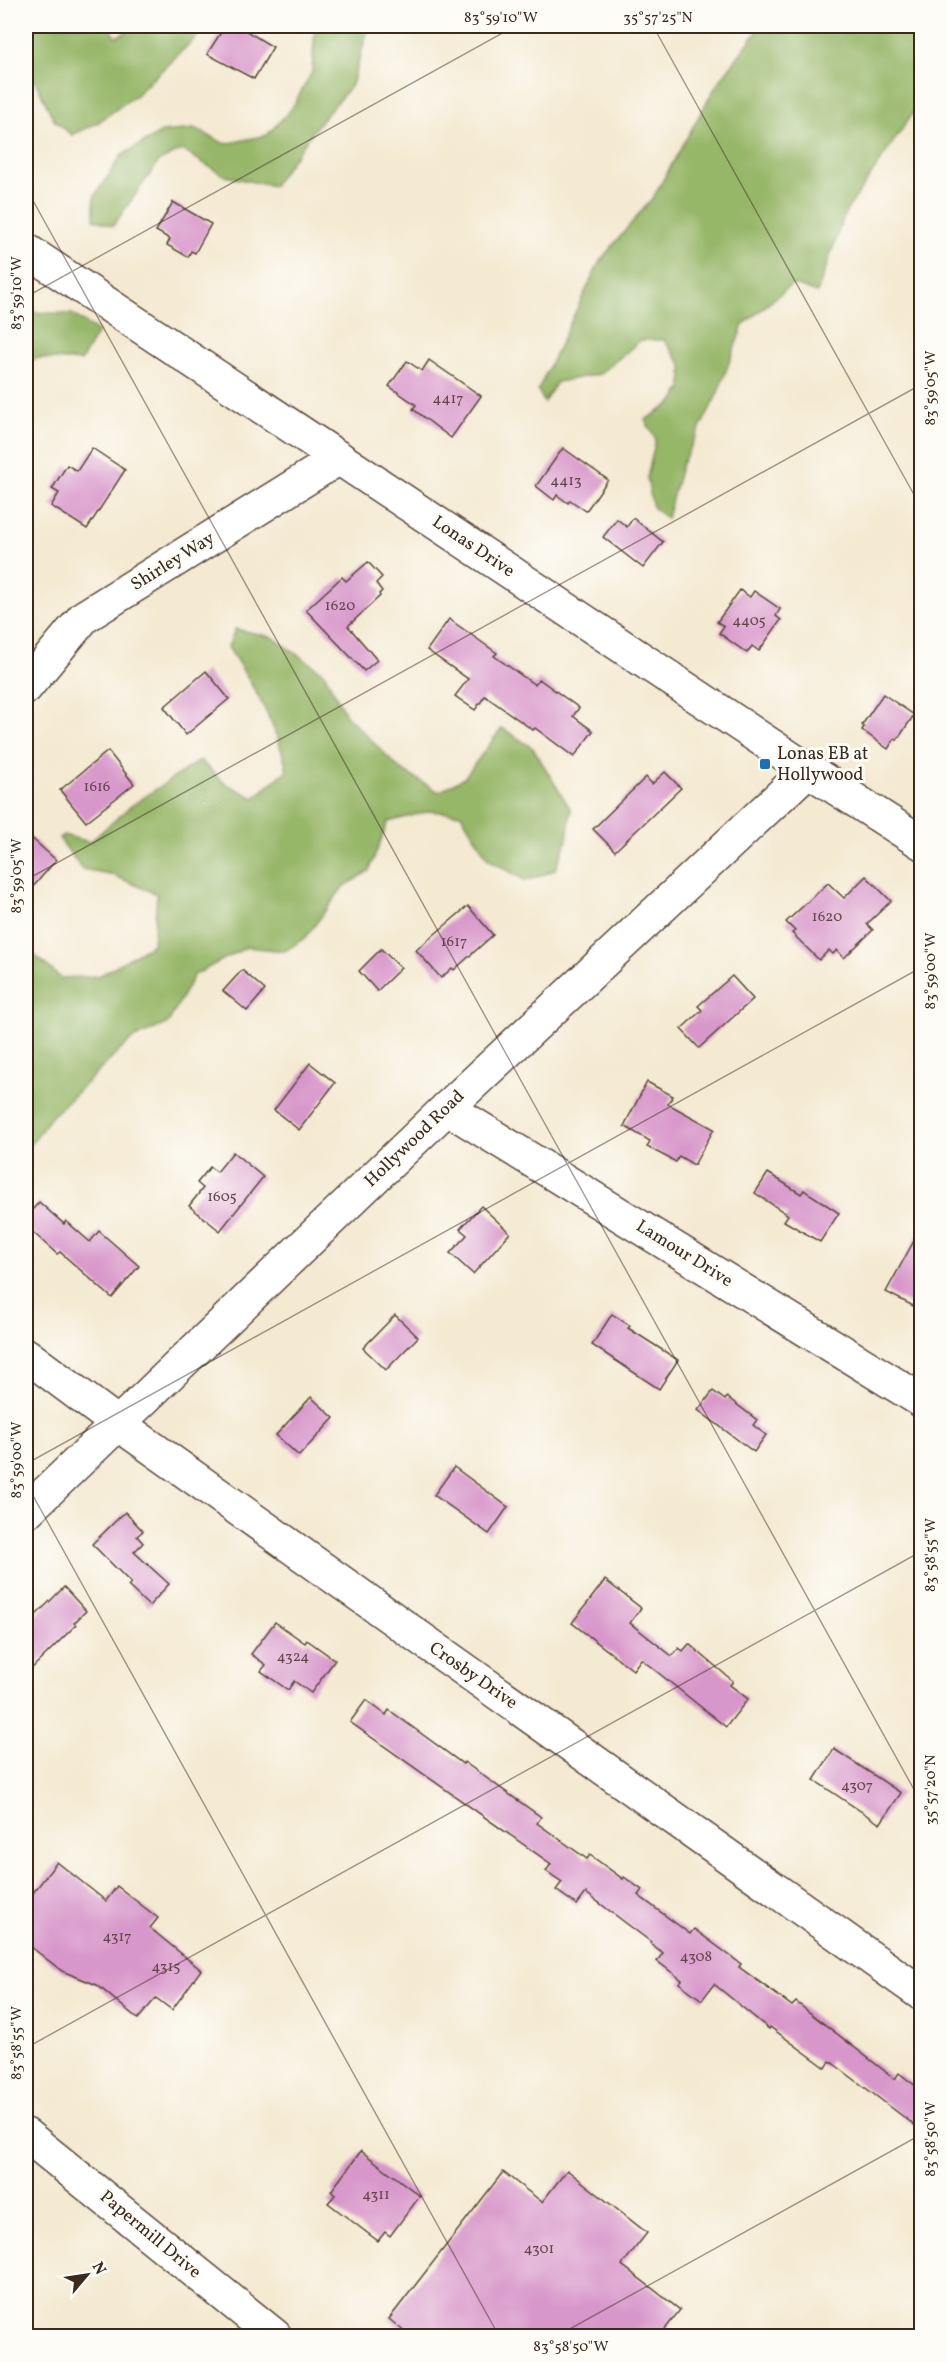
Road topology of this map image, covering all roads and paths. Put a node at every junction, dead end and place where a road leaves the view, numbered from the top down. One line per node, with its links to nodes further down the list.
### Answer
1 (26, 249): 2 (street, Lonas Drive)
2 (339, 458): 3 (street, Shirley Way); 4 (street, Lonas Drive)
3 (26, 687)
4 (808, 770): 5 (street, Lonas Drive); 6 (street, Hollywood Road)
5 (921, 843)
6 (447, 1108): 8 (street, Lamour Drive); 9 (street, Hollywood Road)
7 (26, 1355): 9 (street, Crosby Drive)
8 (921, 1401)
9 (117, 1424): 10 (street, Hollywood Road); 11 (street, Crosby Drive)
10 (26, 1512)
11 (913, 1984)
12 (26, 2135): 13 (street, Papermill Drive)
13 (275, 2337)

